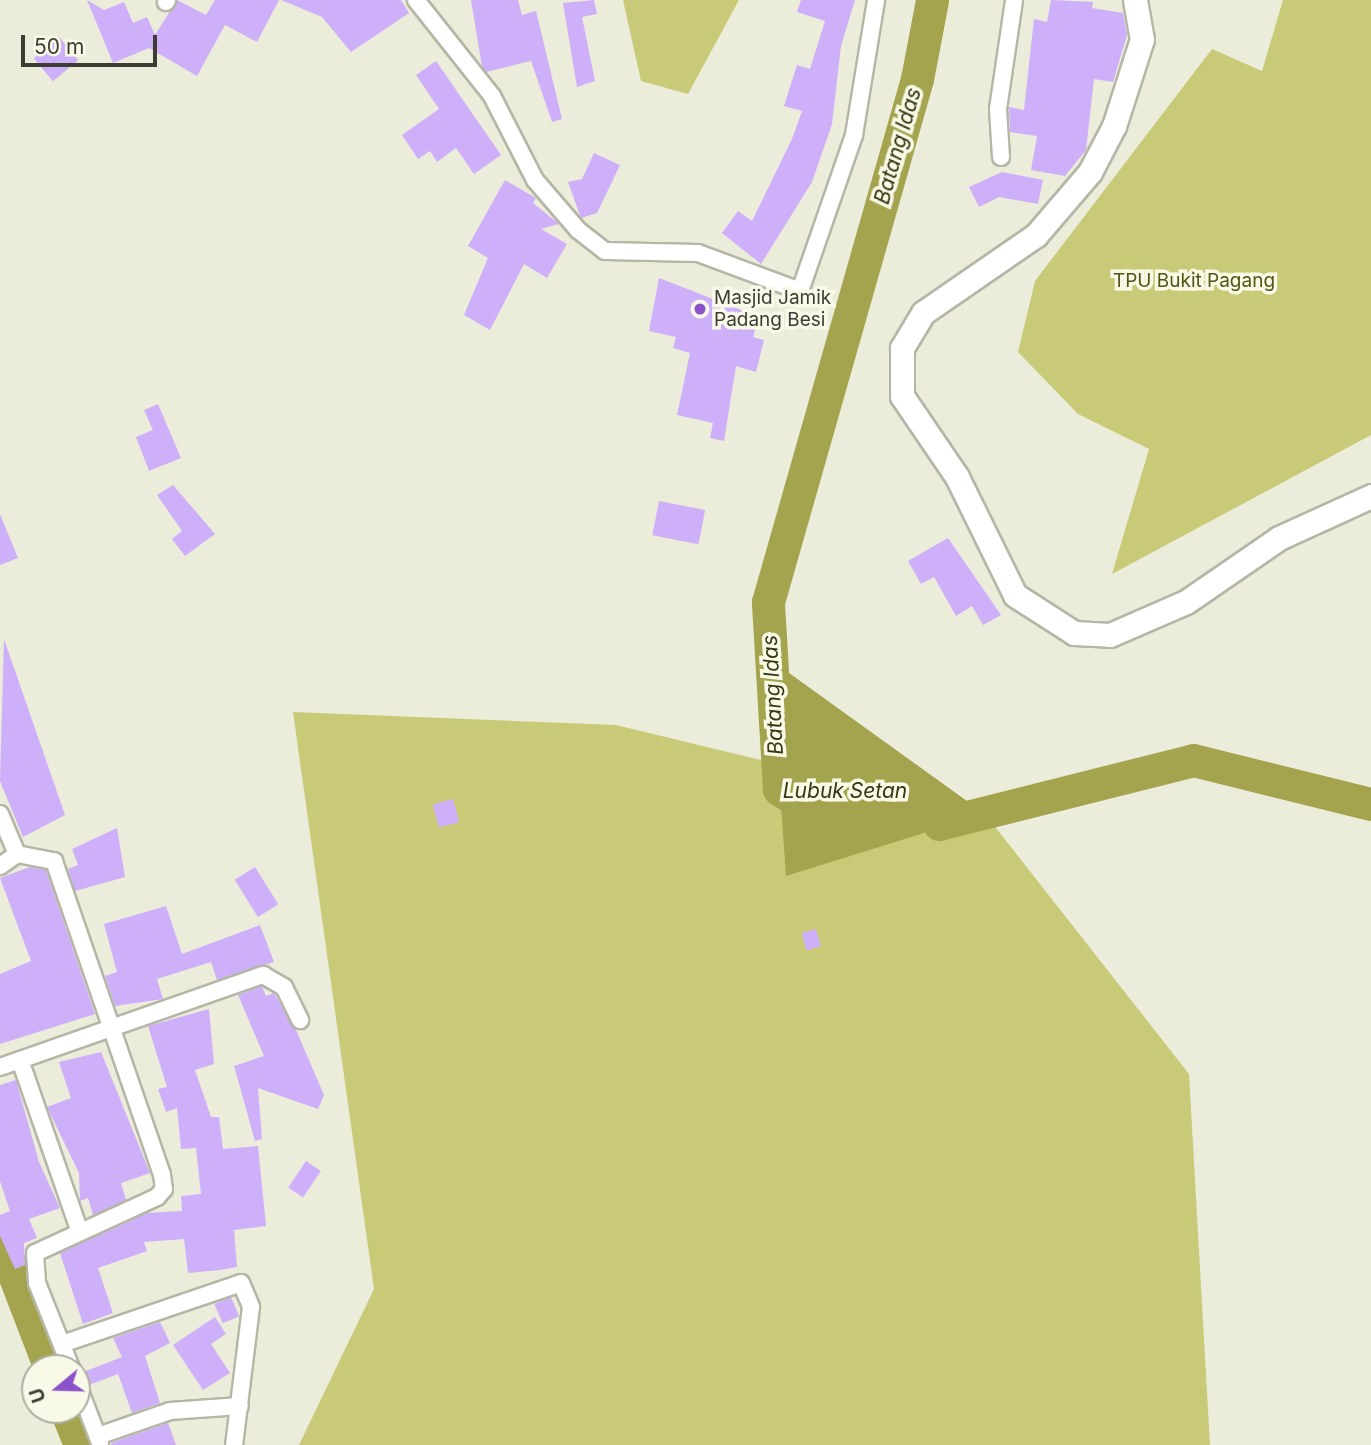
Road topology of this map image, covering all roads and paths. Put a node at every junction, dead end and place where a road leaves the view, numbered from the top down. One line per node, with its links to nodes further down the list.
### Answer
1 (416, 0): 2 (street)
2 (876, 0)
3 (1014, 0): 5 (street)
4 (1135, 0): 6 (street)
5 (1002, 157)
6 (1371, 496)
7 (0, 814): 8 (street)
8 (17, 855): 9 (street); 11 (street)
9 (0, 866)
10 (299, 1020): 11 (street)
11 (116, 1027): 12 (street); 14 (street)
12 (20, 1060): 13 (street); 14 (street)
13 (0, 1067)
14 (79, 1229): 15 (street)
15 (62, 1345): 16 (street); 17 (street)
16 (66, 1354)
17 (240, 1406): 19 (street); 20 (street)
18 (91, 1419): 19 (street)
19 (99, 1440)
20 (234, 1445)

